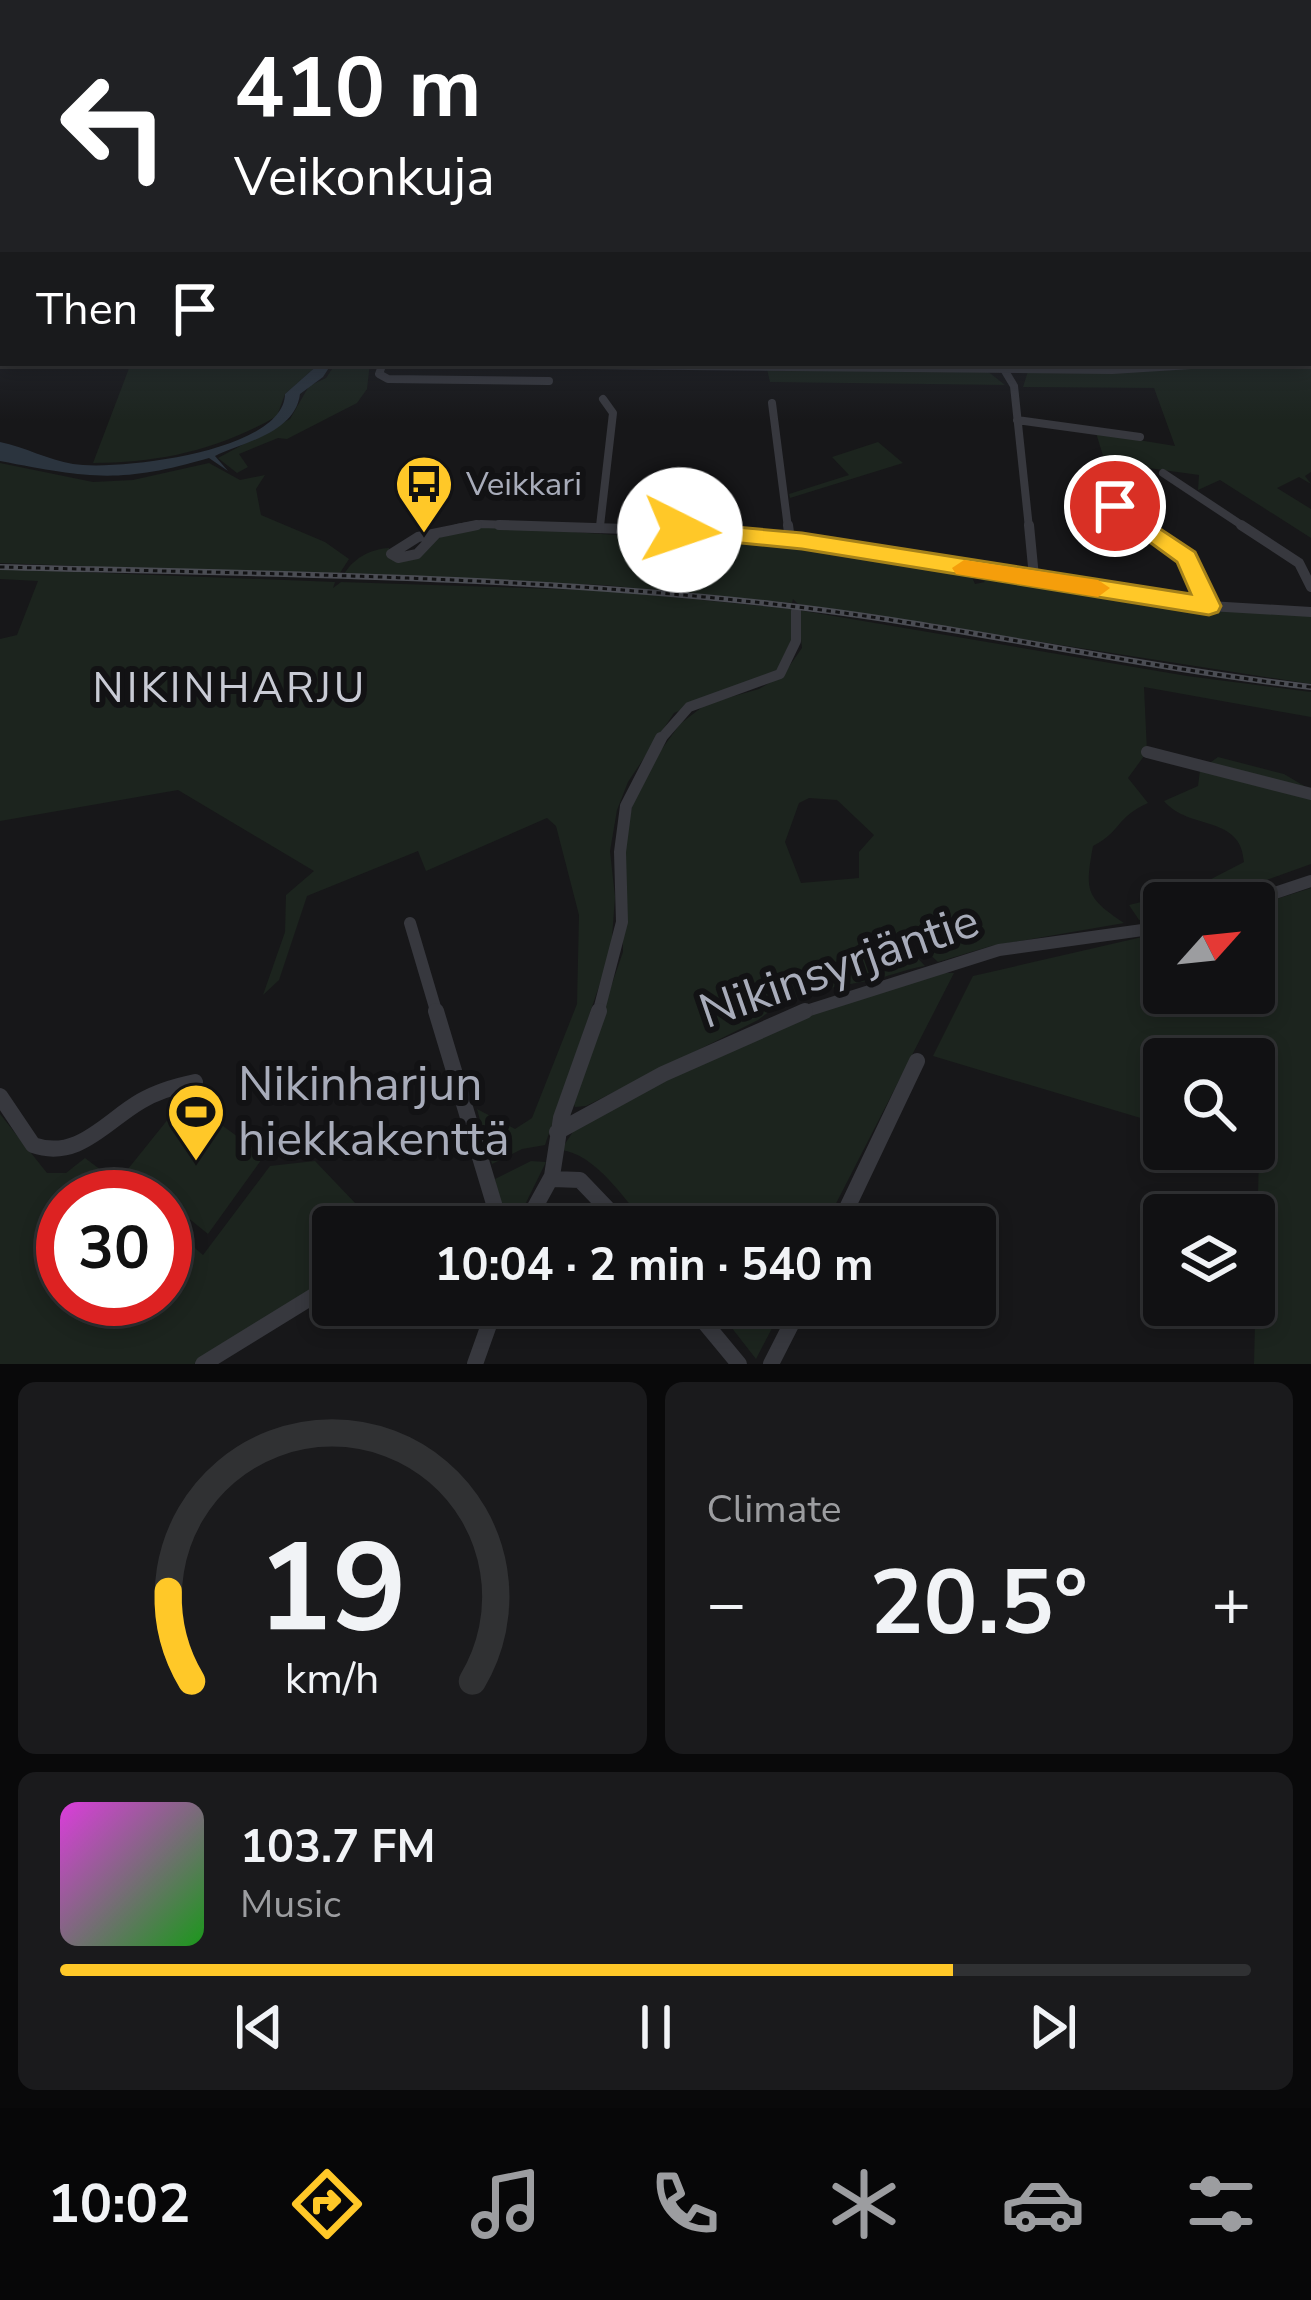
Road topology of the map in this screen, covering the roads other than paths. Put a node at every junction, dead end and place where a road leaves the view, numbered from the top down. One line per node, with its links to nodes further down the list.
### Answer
1 (382, 366): 4 (street)
2 (502, 366): 4 (street)
3 (1003, 366): 8 (street)
4 (498, 380): 5 (street)
5 (549, 380)
6 (603, 399): 12 (street)
7 (772, 403): 14 (street)
8 (1017, 420): 9 (street); 15 (street)
9 (1140, 437)
10 (1163, 473): 16 (street)
11 (1115, 506): 17 (street)
12 (601, 526): 13 (street); 14 (street)
13 (436, 534)
14 (790, 539): 15 (street)
15 (1034, 577): 17 (street)
16 (1311, 587)
17 (1209, 606): 19 (street)
18 (796, 611): 29 (street)
19 (1311, 612)
20 (1148, 752): 21 (street)
21 (1311, 794)
22 (1311, 881): 23 (street)
23 (1275, 893)
24 (410, 923): 31 (street)
25 (1143, 930): 29 (street, Nikinsyrjäntie)
26 (917, 1061): 34 (street)
27 (195, 1082): 28 (street)
28 (0, 1096)
29 (557, 1132): 30 (street)
30 (553, 1179): 32 (street); 33 (street)
31 (495, 1206)
32 (532, 1206)
33 (605, 1206)
34 (848, 1206)
35 (312, 1297): 39 (street)
36 (489, 1326): 40 (street)
37 (707, 1326): 41 (street)
38 (790, 1326): 42 (street)
39 (203, 1364)
40 (475, 1364)
41 (739, 1364)
42 (771, 1364)

